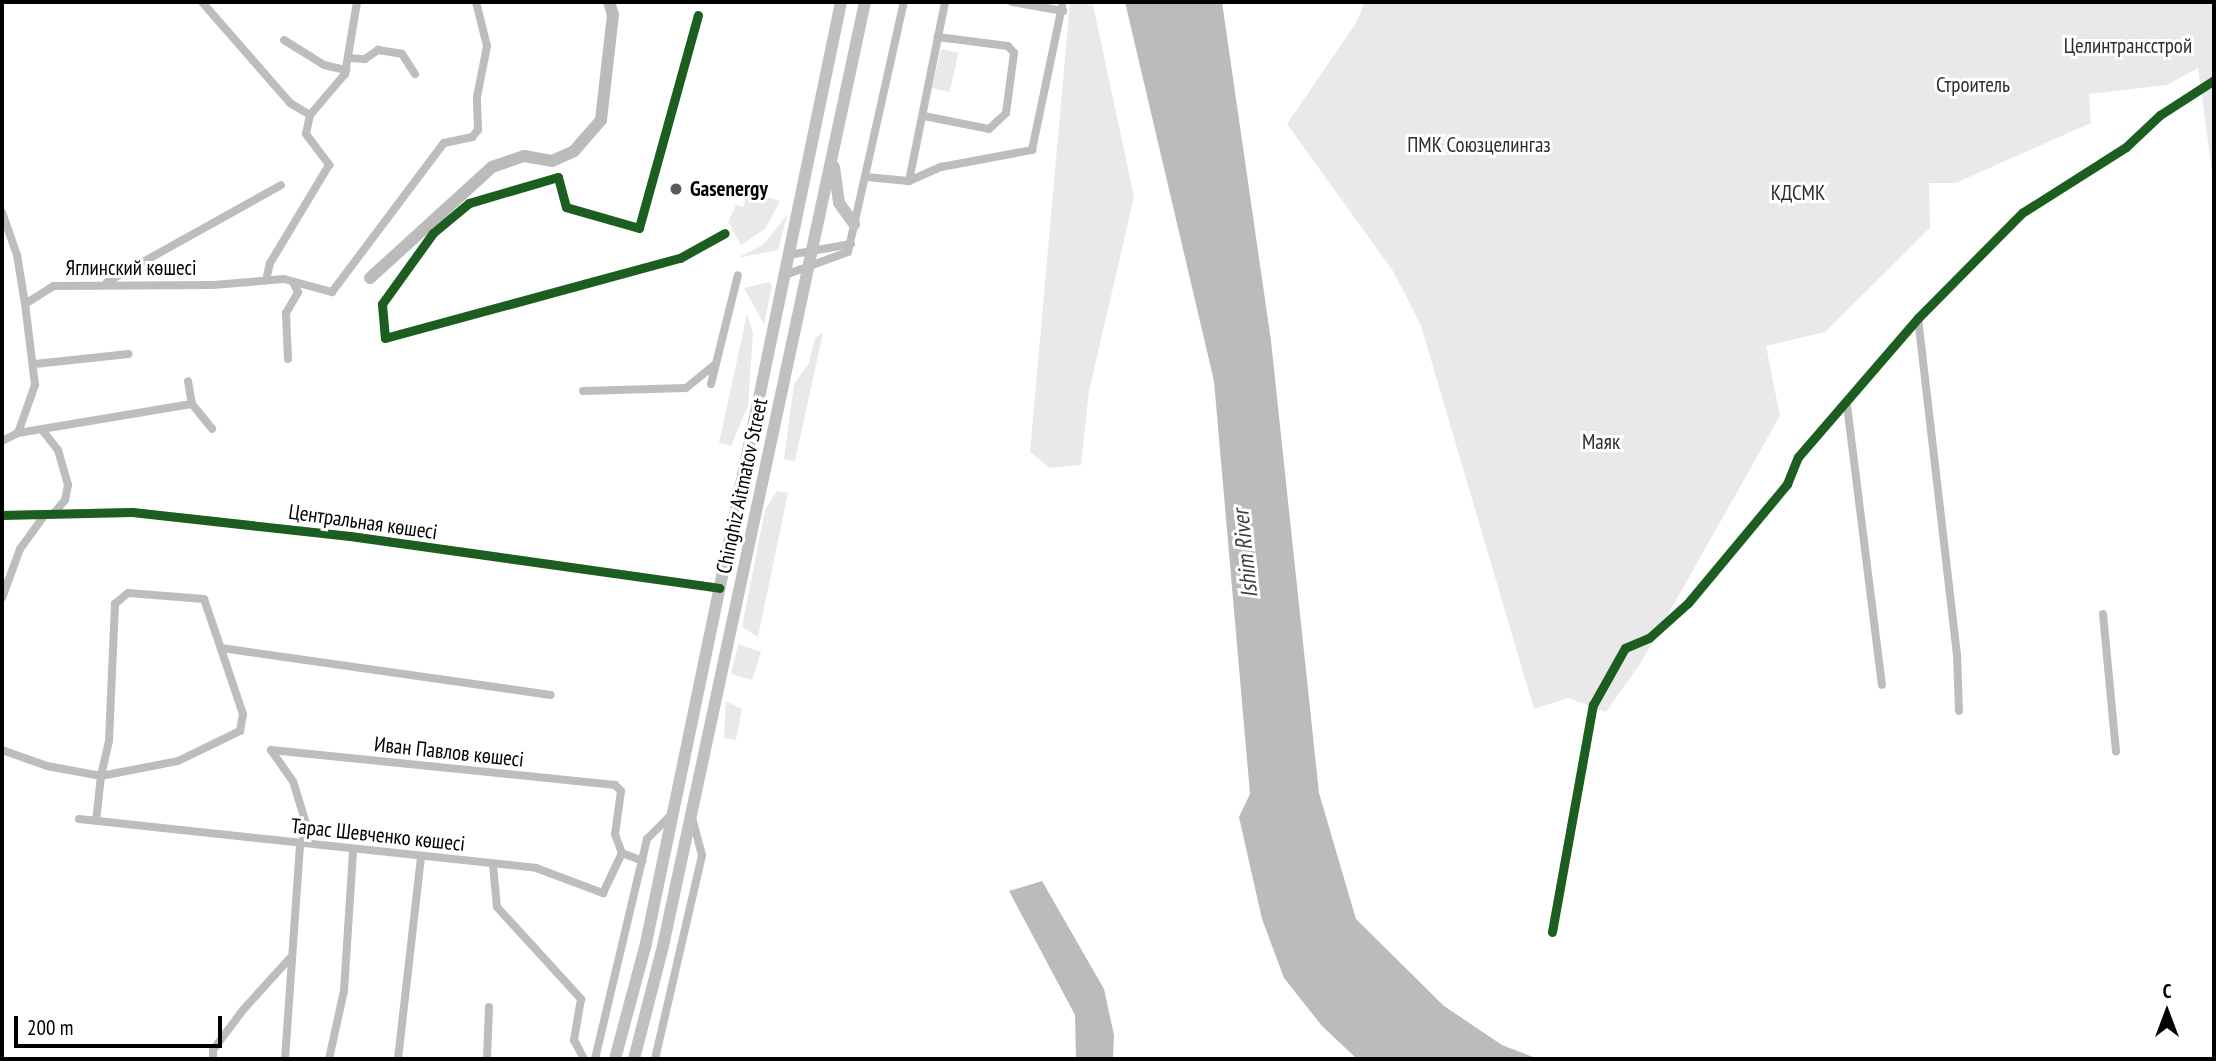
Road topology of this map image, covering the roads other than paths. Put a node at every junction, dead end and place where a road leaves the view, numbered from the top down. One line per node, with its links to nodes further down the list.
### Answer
1 (202, 2): 18 (street)
2 (356, 2): 14 (street)
3 (475, 2): 35 (street, Яглинский көшесі)
4 (841, 2): 29 (main road, Chinghiz Aitmatov Street)
5 (865, 2): 20 (main road, Chinghiz Aitmatov Street)
6 (904, 2): 21 (street)
7 (945, 2): 12 (street)
8 (1012, 2): 9 (street)
9 (1023, 3): 10 (street)
10 (1063, 6): 22 (street)
11 (698, 15): 26 (street)
12 (939, 37): 19 (street); 19 (street)
13 (284, 40): 15 (street)
14 (349, 58): 15 (street); 16 (street)
15 (346, 70): 18 (street)
16 (415, 74)
17 (2214, 80): 37 (street)
18 (310, 115): 33 (street)
19 (924, 117): 22 (street)
20 (832, 156): 25 (main road); 28 (main road, Chinghiz Aitmatov Street)
21 (866, 177): 22 (street); 25 (street)
22 (909, 181)
23 (281, 184): 34 (street)
24 (2, 212): 36 (street)
25 (854, 225): 27 (street)
26 (725, 233)
27 (851, 244): 28 (street); 30 (street)
28 (813, 247): 29 (street); 30 (main road, Chinghiz Aitmatov Street)
29 (789, 255): 32 (main road, Chinghiz Aitmatov Street)
30 (809, 266): 32 (street); 66 (main road, Chinghiz Aitmatov Street)
31 (738, 275): 41 (street)
32 (785, 275): 55 (main road, Chinghiz Aitmatov Street)
33 (266, 281): 34 (street, Яглинский көшесі); 35 (street, Яглинский көшесі)
34 (107, 282): 36 (street, Яглинский көшесі)
35 (294, 284): 39 (street)
36 (25, 304): 40 (street)
37 (1918, 318): 46 (street); 61 (street)
38 (128, 354): 40 (street)
39 (288, 359)
40 (35, 364): 49 (street)
41 (714, 365): 43 (street); 44 (street)
42 (188, 381): 45 (street)
43 (711, 384)
44 (583, 391)
45 (192, 404): 47 (street); 48 (street)
46 (1847, 405): 59 (street); 75 (street)
47 (212, 429)
48 (43, 432): 49 (street); 51 (street)
49 (18, 433): 50 (street)
50 (2, 441)
51 (54, 513): 53 (street, Центральная көшесі); 55 (street, Центральная көшесі)
52 (2, 515): 53 (street, Центральная көшесі)
53 (43, 517): 54 (street)
54 (3, 587): 56 (street)
55 (719, 588): 65 (main road, Chinghiz Aitmatov Street)
56 (2, 598)
57 (2103, 614): 63 (street)
58 (221, 648): 60 (street); 64 (street); 64 (street)
59 (1882, 685)
60 (551, 695)
61 (1959, 710)
62 (2, 750): 64 (street)
63 (2116, 751)
64 (101, 776): 68 (street)
65 (672, 814): 73 (street); 85 (main road, Chinghiz Aitmatov Street)
66 (691, 817): 86 (main road, Chinghiz Aitmatov Street); 87 (street)
67 (79, 819): 68 (street, Тарас Шевченко көшесі)
68 (96, 821): 69 (street, Тарас Шевченко көшесі)
69 (300, 845): 70 (street, Тарас Шевченко көшесі); 71 (street, Иван Павлов көшесі); 76 (street)
70 (353, 851): 72 (street, Тарас Шевченко көшесі); 80 (street)
71 (622, 853): 73 (street); 74 (street, Тарас Шевченко көшесі)
72 (421, 858): 74 (street, Тарас Шевченко көшесі); 81 (street)
73 (643, 861): 84 (street)
74 (493, 865): 83 (street)
75 (1552, 932)
76 (290, 958): 78 (street); 79 (street)
77 (489, 1007): 82 (street)
78 (213, 1059)
79 (285, 1059)
80 (329, 1059)
81 (398, 1059)
82 (487, 1059)
83 (583, 1059)
84 (595, 1059)
85 (615, 1059)
86 (634, 1059)
87 (654, 1059)

